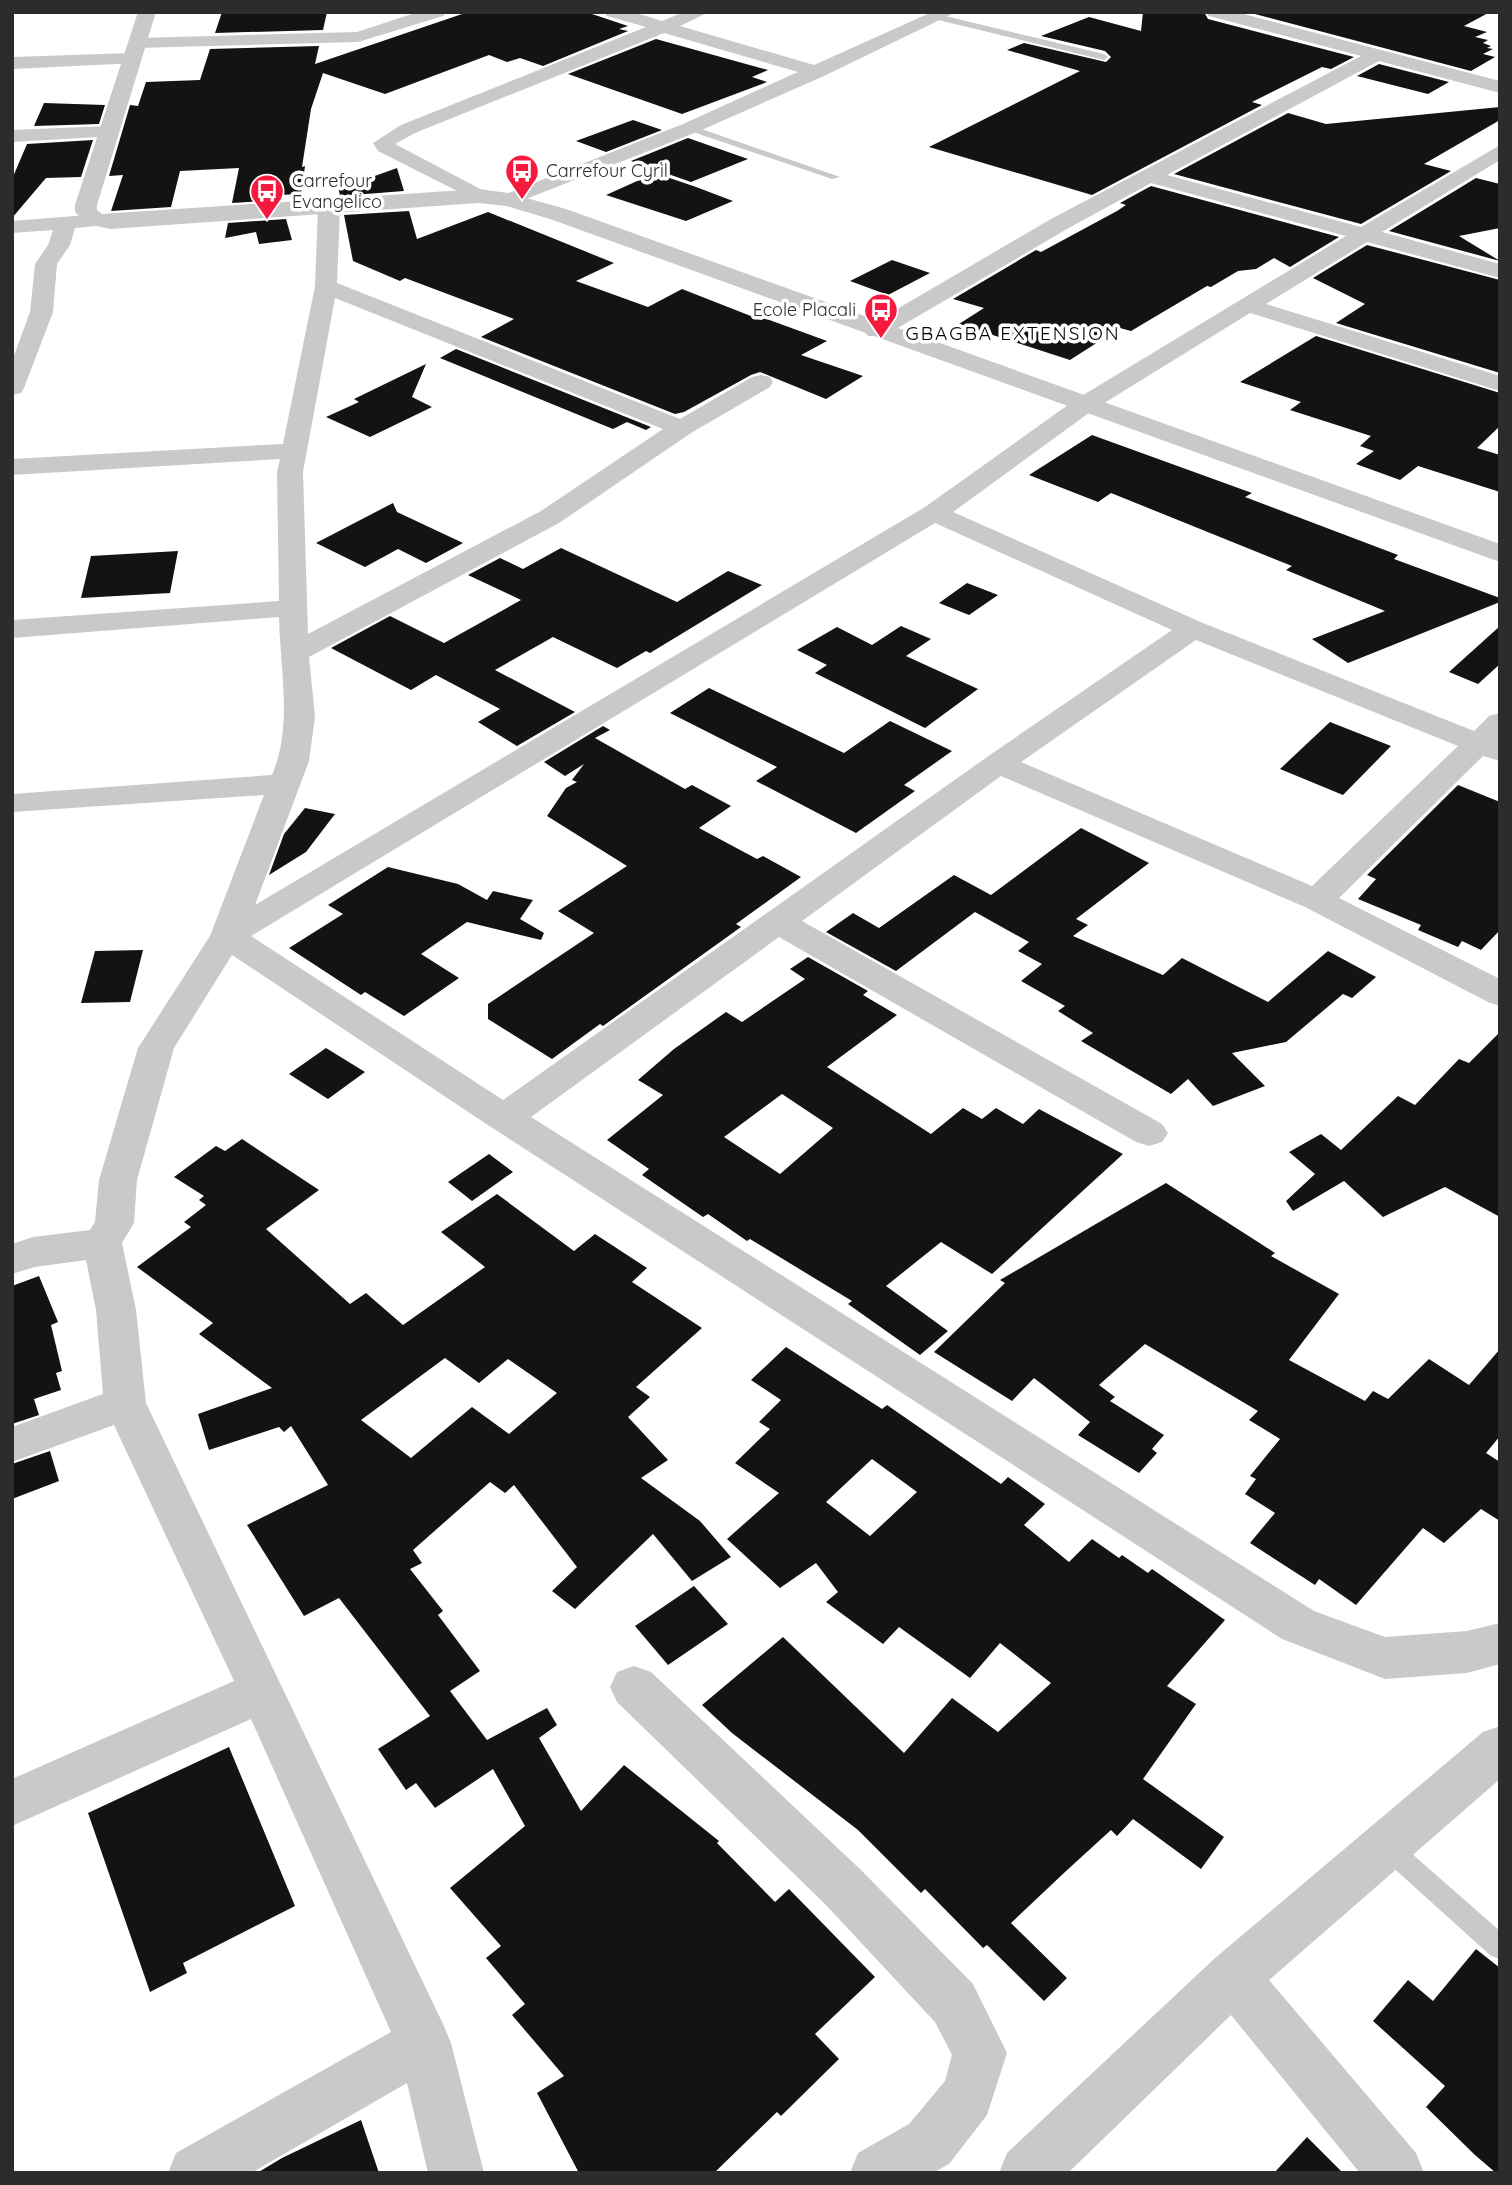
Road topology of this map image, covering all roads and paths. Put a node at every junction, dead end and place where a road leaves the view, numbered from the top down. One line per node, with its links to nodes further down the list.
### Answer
1 (147, 12): 8 (street)
2 (437, 12): 8 (street)
3 (613, 12): 7 (street)
4 (700, 12): 7 (street)
5 (1215, 12): 9 (street)
6 (942, 14): 10 (lane); 12 (street)
7 (665, 26): 12 (street); 20 (street)
8 (134, 51): 11 (street); 15 (street)
9 (1378, 54): 13 (street); 18 (street)
10 (1104, 57)
11 (12, 63)
12 (817, 72): 14 (street)
13 (1500, 87)
14 (690, 128): 19 (lane); 21 (street)
15 (109, 132): 16 (street); 23 (street)
16 (12, 136)
17 (1500, 151): 26 (street)
18 (1149, 176): 26 (street); 30 (street)
19 (835, 177)
20 (479, 196): 21 (street); 22 (street)
21 (508, 200): 30 (street)
22 (329, 208): 23 (street); 28 (street)
23 (95, 219): 24 (street)
24 (66, 224): 25 (street); 33 (street)
25 (12, 227)
26 (1366, 233): 27 (street); 29 (street)
27 (1500, 271)
28 (326, 286): 35 (street); 36 (street)
29 (1250, 306): 32 (street); 34 (street)
30 (876, 331): 34 (street)
31 (761, 382): 35 (street)
32 (1500, 384)
33 (12, 388)
34 (1084, 405): 38 (street); 39 (street)
35 (682, 428): 43 (street)
36 (295, 451): 37 (street); 40 (street)
37 (12, 467)
38 (934, 513): 42 (street); 50 (street)
39 (1500, 554)
40 (293, 608): 41 (street); 43 (street)
41 (12, 629)
42 (1193, 629): 44 (street); 45 (street)
43 (294, 653): 46 (street)
44 (1492, 739): 48 (street)
45 (998, 764): 48 (street); 49 (street)
46 (285, 784): 47 (street); 50 (street)
47 (12, 803)
48 (1317, 900): 51 (street)
49 (778, 922): 52 (street); 53 (street)
50 (227, 936): 52 (street); 54 (street)
51 (1500, 994)
52 (504, 1118): 58 (street)
53 (1149, 1133)
54 (103, 1243): 55 (street); 56 (street)
55 (12, 1259)
56 (125, 1403): 57 (street); 60 (street)
57 (12, 1445)
58 (1500, 1643)
59 (634, 1687): 69 (street)
60 (262, 1691): 62 (street); 66 (street)
61 (1500, 1748): 63 (street)
62 (12, 1803)
63 (1386, 1846): 64 (lane); 65 (street)
64 (1500, 1947)
65 (1233, 1977): 70 (street); 71 (street)
66 (424, 2043): 67 (street); 68 (street)
67 (196, 2173)
68 (456, 2173)
69 (878, 2173)
70 (1027, 2173)
71 (1396, 2173)

